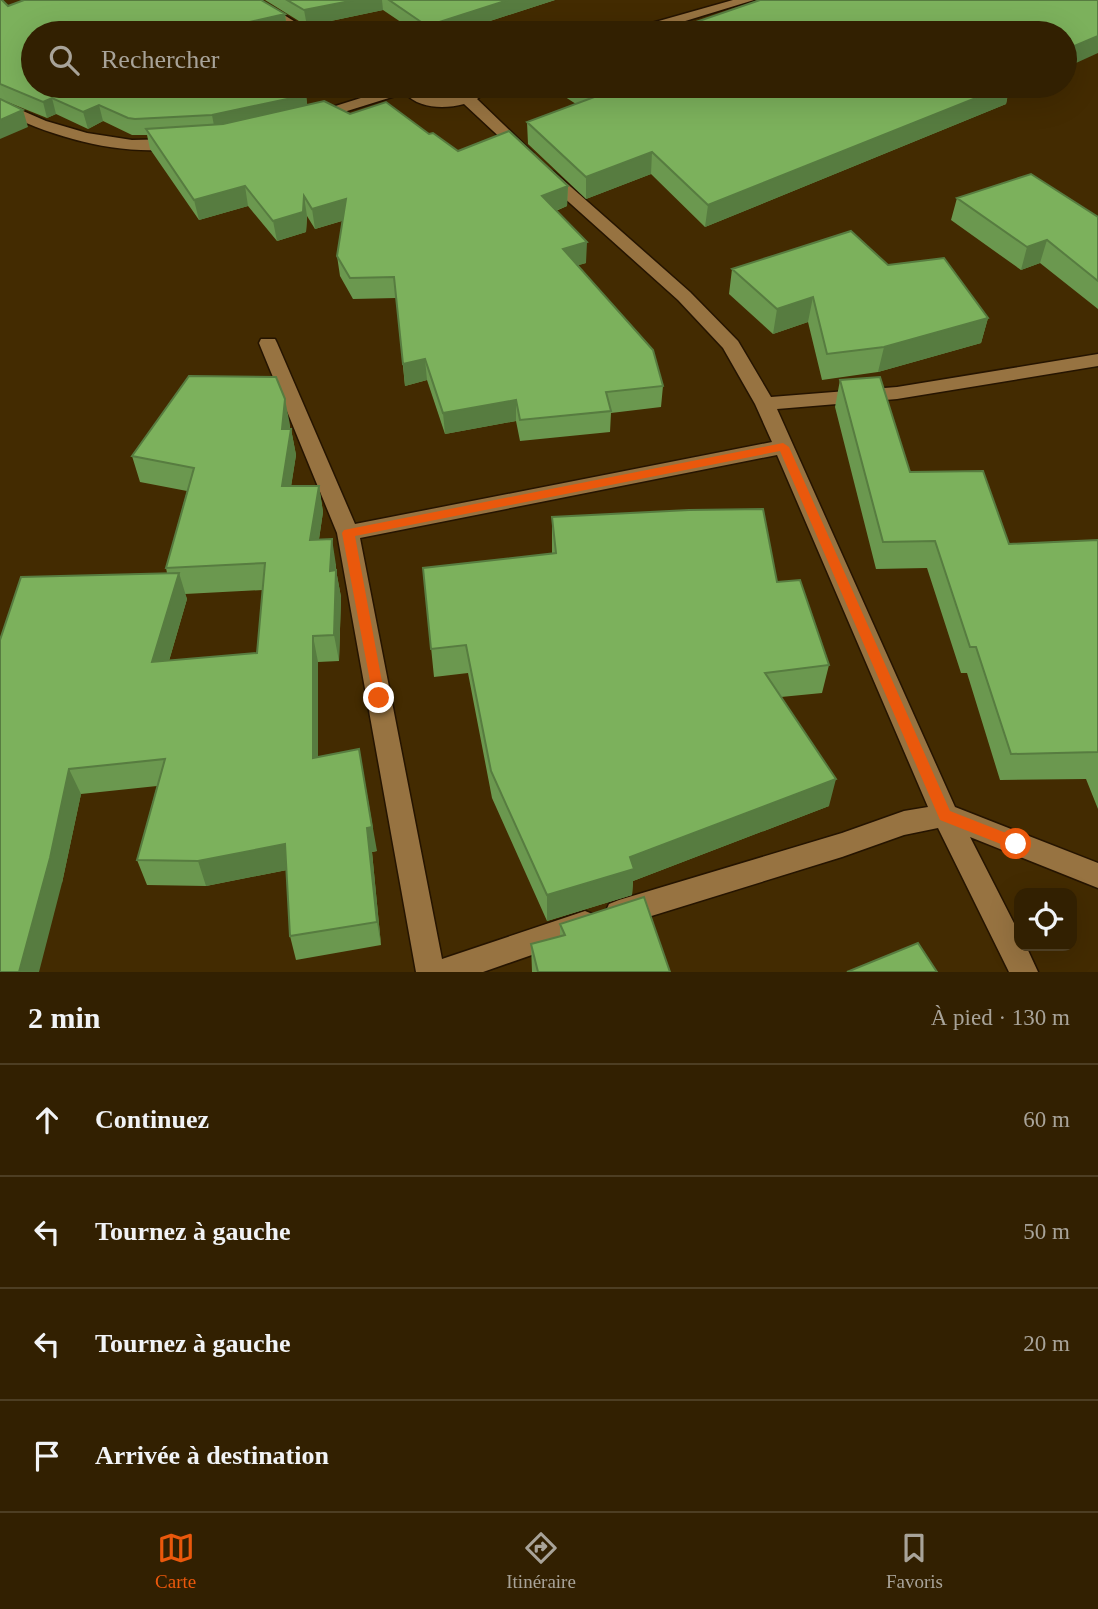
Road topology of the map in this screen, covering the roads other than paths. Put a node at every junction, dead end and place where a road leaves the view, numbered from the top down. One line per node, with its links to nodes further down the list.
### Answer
1 (251, 0): 3 (street)
2 (747, 0): 4 (street)
3 (286, 21)
4 (674, 21)
5 (373, 98): 9 (street)
6 (423, 98): 7 (street)
7 (468, 99): 13 (street)
8 (0, 105): 10 (street)
9 (306, 120)
10 (195, 142)
11 (268, 343): 15 (street)
12 (1098, 360): 13 (street)
13 (765, 404): 14 (street)
14 (783, 447): 15 (street); 16 (street)
15 (348, 533): 18 (street)
16 (945, 815): 17 (street); 19 (street); 20 (street)
17 (1098, 876)
18 (430, 972)
19 (443, 972)
20 (1024, 972)

